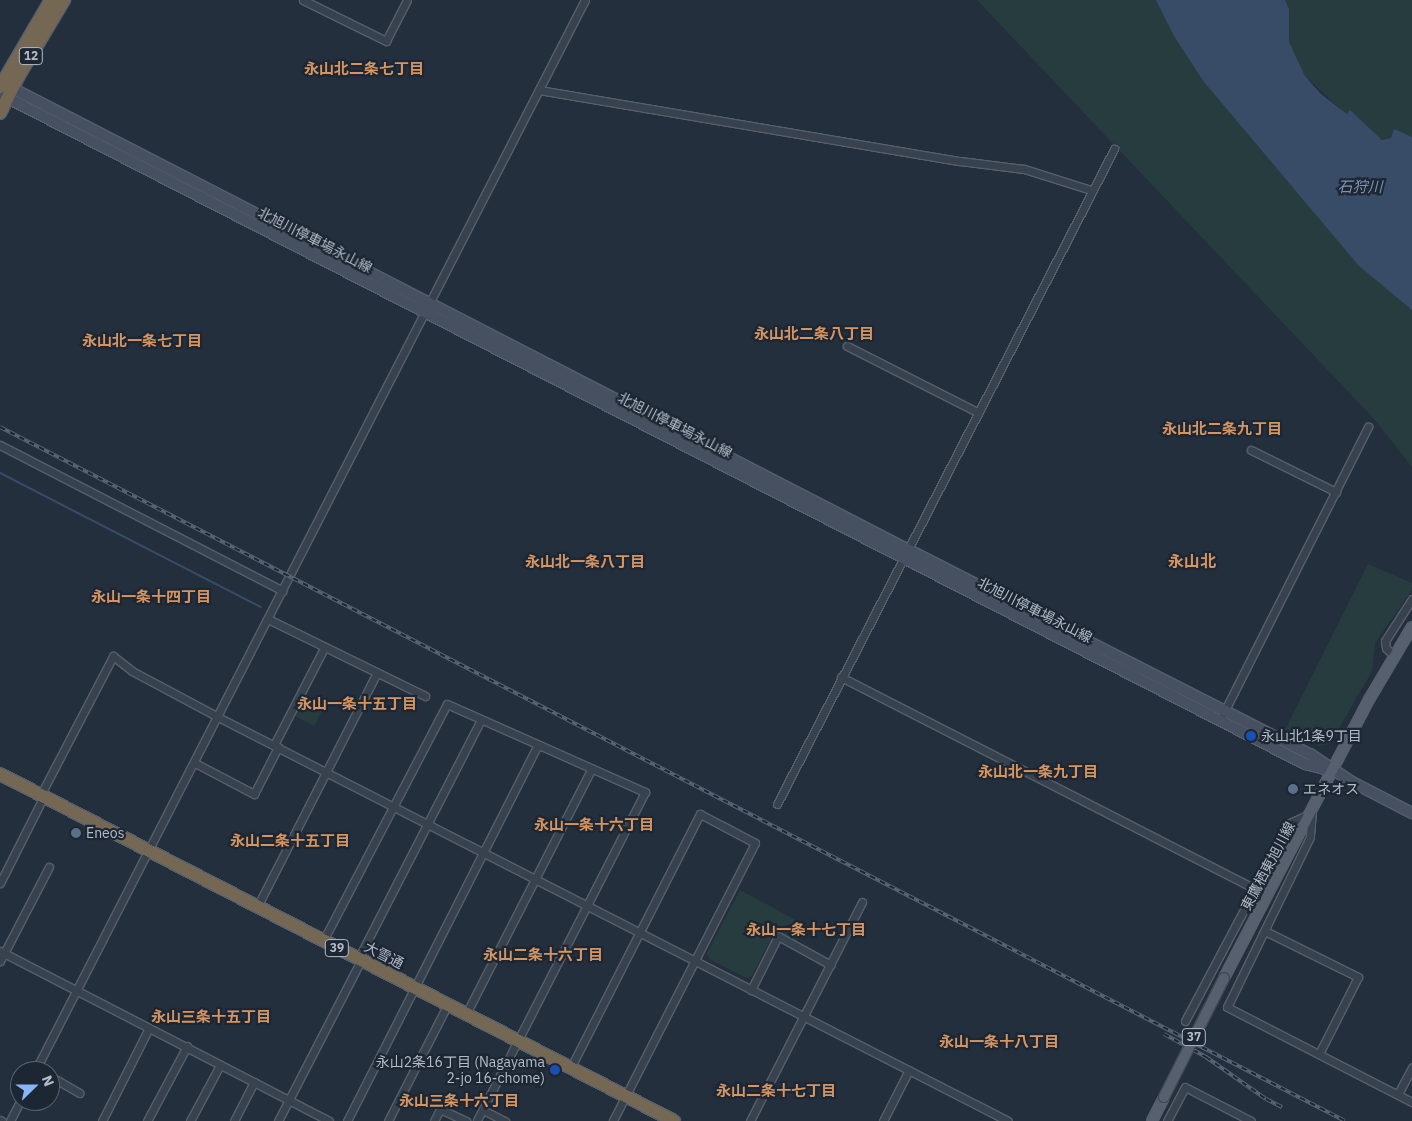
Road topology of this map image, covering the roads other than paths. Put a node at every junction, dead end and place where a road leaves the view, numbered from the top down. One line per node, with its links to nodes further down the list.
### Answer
1 (50, 0): 6 (highway, 12)
2 (64, 0): 6 (highway, 12)
3 (303, 0): 4 (street)
4 (407, 0)
5 (585, 0): 7 (street)
6 (4, 88): 8 (highway, 12); 11 (main road, 北旭川停車場永山線)
7 (539, 90): 10 (street); 11 (street)
8 (0, 113)
9 (1114, 148): 10 (street)
10 (1091, 190): 13 (street)
11 (429, 308): 18 (main road, 北旭川停車場永山線); 19 (street)
12 (847, 346): 13 (street)
13 (978, 412): 18 (street)
14 (1368, 427): 17 (street)
15 (0, 445): 19 (street)
16 (1251, 450): 17 (street)
17 (1336, 492): 28 (street)
18 (905, 554): 26 (street); 28 (main road, 北旭川停車場永山線); 31 (main road, 北旭川停車場永山線)
19 (283, 591): 21 (street)
20 (1412, 599): 24 (street)
21 (268, 619): 23 (street); 29 (street)
22 (1410, 632): 24 (main road, 東鷹栖東旭川線 / 37)
23 (324, 648): 25 (street); 33 (street)
24 (1394, 656): 37 (main road, 東鷹栖東旭川線 / 37)
25 (377, 674): 27 (street); 36 (street)
26 (841, 677): 40 (street); 50 (street)
27 (425, 696)
28 (1225, 711): 31 (street); 37 (main road, 北旭川停車場永山線)
29 (218, 717): 33 (street); 34 (street); 39 (street)
30 (481, 720): 32 (street); 41 (street); 44 (street)
31 (1220, 721): 37 (main road, 北旭川停車場永山線)
32 (538, 745): 35 (street); 46 (street)
33 (276, 746): 34 (street); 36 (street)
34 (195, 763): 45 (street)
35 (592, 768): 48 (street); 52 (street)
36 (326, 771): 41 (street); 53 (street)
37 (1332, 771): 42 (main road, 東鷹栖東旭川線 / 37); 43 (main road, 北旭川停車場永山線)
38 (0, 774): 39 (highway, 大雪通 / 39)
39 (42, 795): 45 (highway, 大雪通 / 39); 49 (street)
40 (777, 804)
41 (395, 806): 44 (street); 56 (street)
42 (1312, 812): 50 (street); 54 (street); 103 (main road, 東鷹栖東旭川線 / 37, bridge)
43 (1412, 813)
44 (428, 823): 46 (street); 58 (street)
45 (149, 850): 53 (highway, 大雪通 / 39); 63 (street)
46 (483, 852): 48 (street); 62 (street)
47 (49, 866): 57 (street)
48 (535, 878): 52 (street); 66 (street)
49 (0, 882)
50 (1255, 889): 68 (street)
51 (862, 902): 61 (street)
52 (587, 906): 55 (street); 70 (street)
53 (257, 907): 56 (highway, 大雪通 / 39)
54 (1265, 931): 72 (street); 72 (street)
55 (641, 933): 60 (street); 60 (street); 75 (street)
56 (323, 941): 58 (highway, 大雪通 / 39)
57 (2, 952): 59 (street); 63 (street)
58 (359, 960): 62 (highway, 大雪通 / 39); 83 (street)
59 (0, 961)
60 (694, 961): 64 (street); 82 (street)
61 (831, 965): 64 (street); 67 (street)
62 (414, 987): 65 (highway, 大雪通 / 39); 92 (street)
63 (76, 990): 69 (street); 73 (street)
64 (751, 990): 67 (street)
65 (448, 1004): 66 (highway, 大雪通 / 39); 93 (street)
66 (466, 1014): 70 (highway, 大雪通 / 39)
67 (804, 1017): 77 (street); 100 (street)
68 (1186, 1021)
69 (149, 1028): 71 (street); 87 (street)
70 (518, 1041): 75 (highway, 大雪通 / 39); 85 (street)
71 (187, 1046): 74 (street); 88 (street)
72 (1319, 1054): 81 (street)
73 (41, 1061)
74 (220, 1064): 79 (street); 89 (street)
75 (571, 1067): 82 (highway, 大雪通 / 39)
76 (1412, 1068): 81 (street)
77 (909, 1070): 101 (street); 102 (street)
78 (60, 1082): 80 (street)
79 (254, 1082): 83 (street); 90 (street)
80 (80, 1093)
81 (1398, 1094): 84 (street)
82 (626, 1096): 98 (street); 99 (highway, 大雪通 / 39)
83 (289, 1099): 86 (street); 91 (street)
84 (1412, 1102)
85 (483, 1110): 96 (street); 97 (street)
86 (325, 1120)
87 (102, 1121)
88 (147, 1121)
89 (190, 1121)
90 (234, 1121)
91 (278, 1121)
92 (347, 1121)
93 (388, 1121)
94 (434, 1121): 95 (street)
95 (466, 1121)
96 (477, 1121)
97 (505, 1121)
98 (613, 1121)
99 (674, 1121)
100 (750, 1121)
101 (884, 1121)
102 (1008, 1121)
103 (1152, 1121)
104 (1167, 1121): 105 (street)
105 (1251, 1121)

